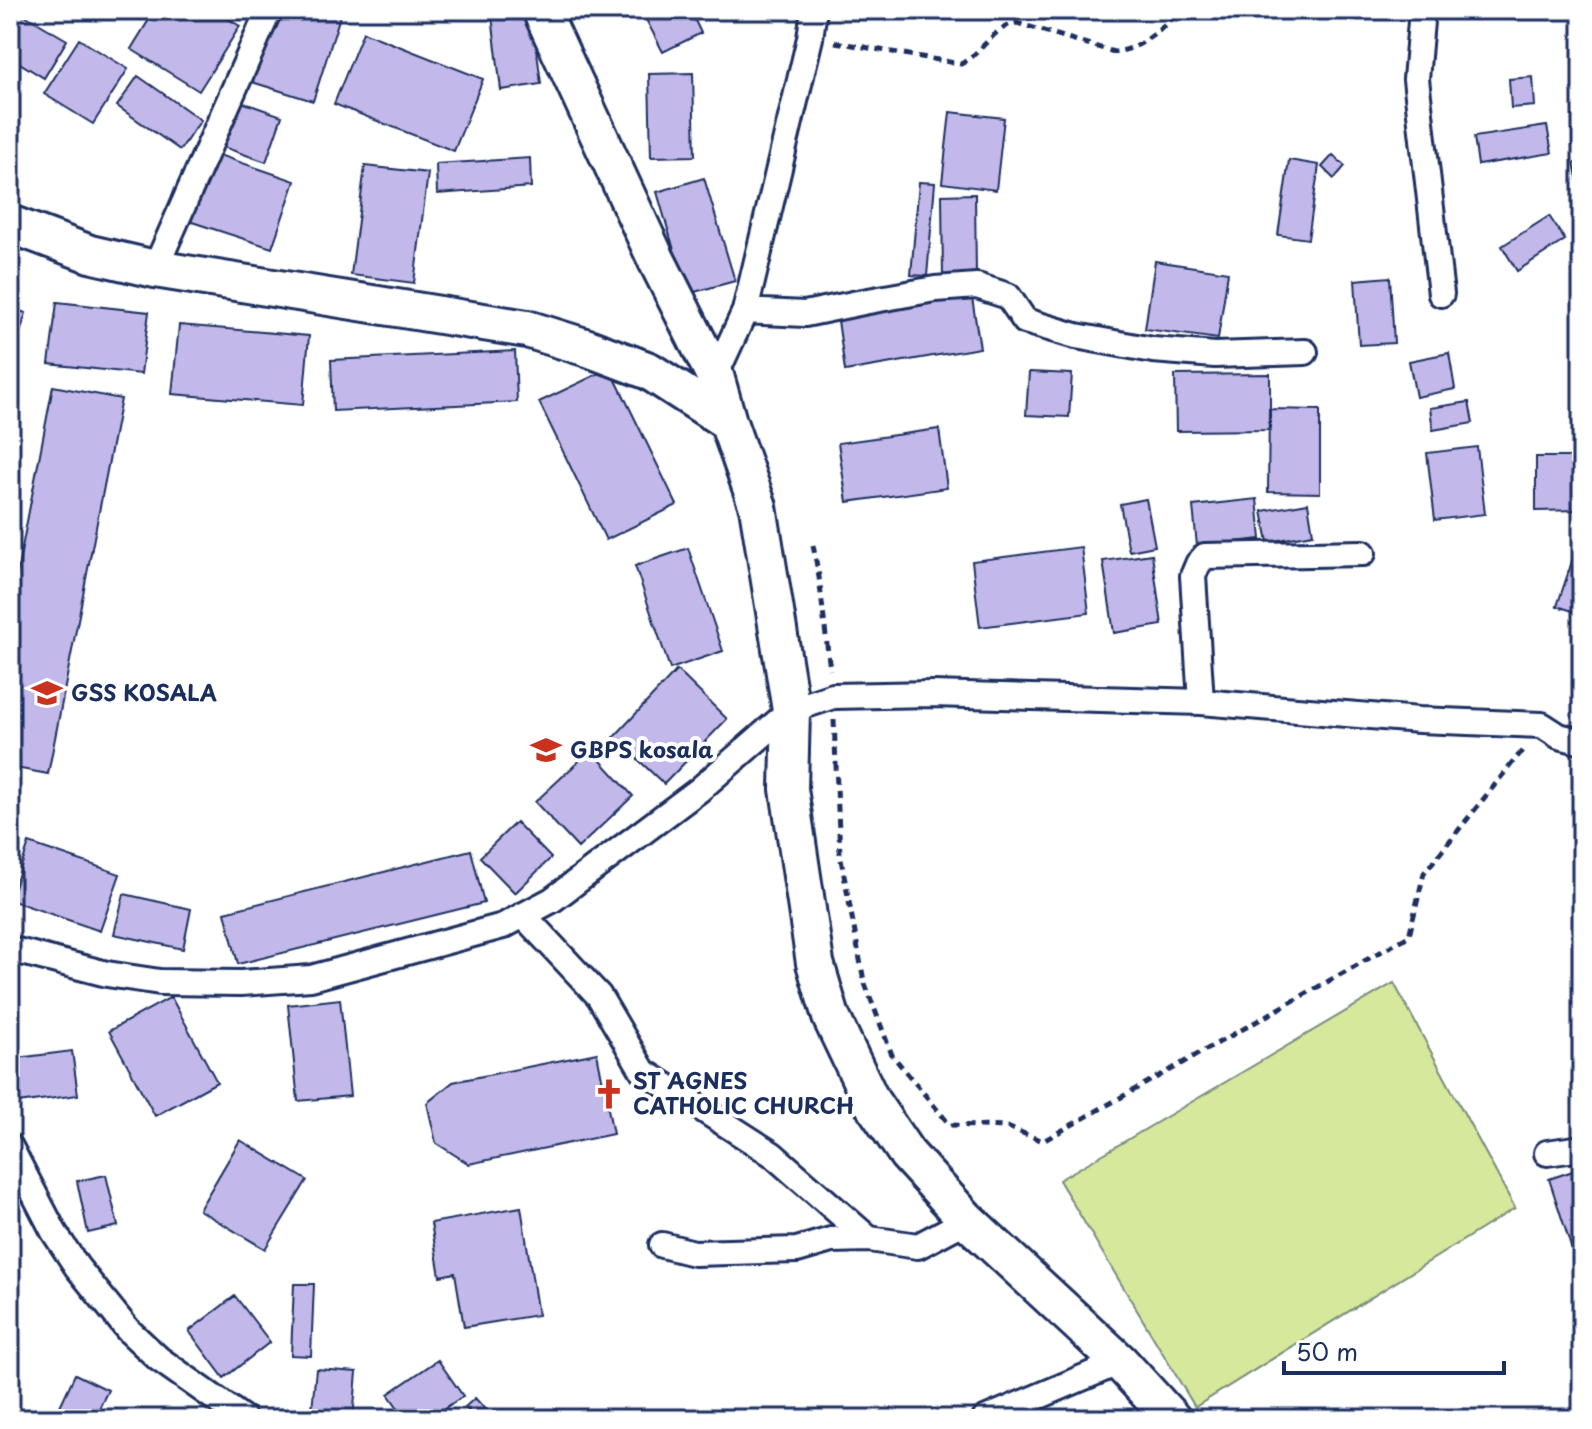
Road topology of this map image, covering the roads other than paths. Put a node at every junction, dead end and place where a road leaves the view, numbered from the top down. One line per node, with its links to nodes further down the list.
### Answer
1 (269, 10): 6 (street)
2 (541, 10): 10 (main road)
3 (814, 10): 8 (street)
4 (1422, 10): 7 (street)
5 (10, 224): 6 (main road)
6 (155, 269): 11 (main road)
7 (1441, 294)
8 (745, 311): 9 (street); 10 (street)
9 (1305, 352)
10 (715, 376): 11 (main road)
11 (728, 422): 14 (main road)
12 (1363, 553): 13 (street)
13 (1201, 702): 14 (street); 15 (street)
14 (791, 710): 16 (street); 21 (main road)
15 (1582, 742)
16 (523, 915): 17 (street); 22 (street)
17 (10, 949)
18 (10, 1147): 25 (street)
19 (1582, 1148): 20 (street)
20 (1547, 1153)
21 (967, 1220): 22 (street); 24 (main road)
22 (869, 1239): 23 (street)
23 (662, 1245)
24 (1120, 1362): 26 (street); 27 (main road)
25 (244, 1419)
26 (985, 1419)
27 (1172, 1419)

